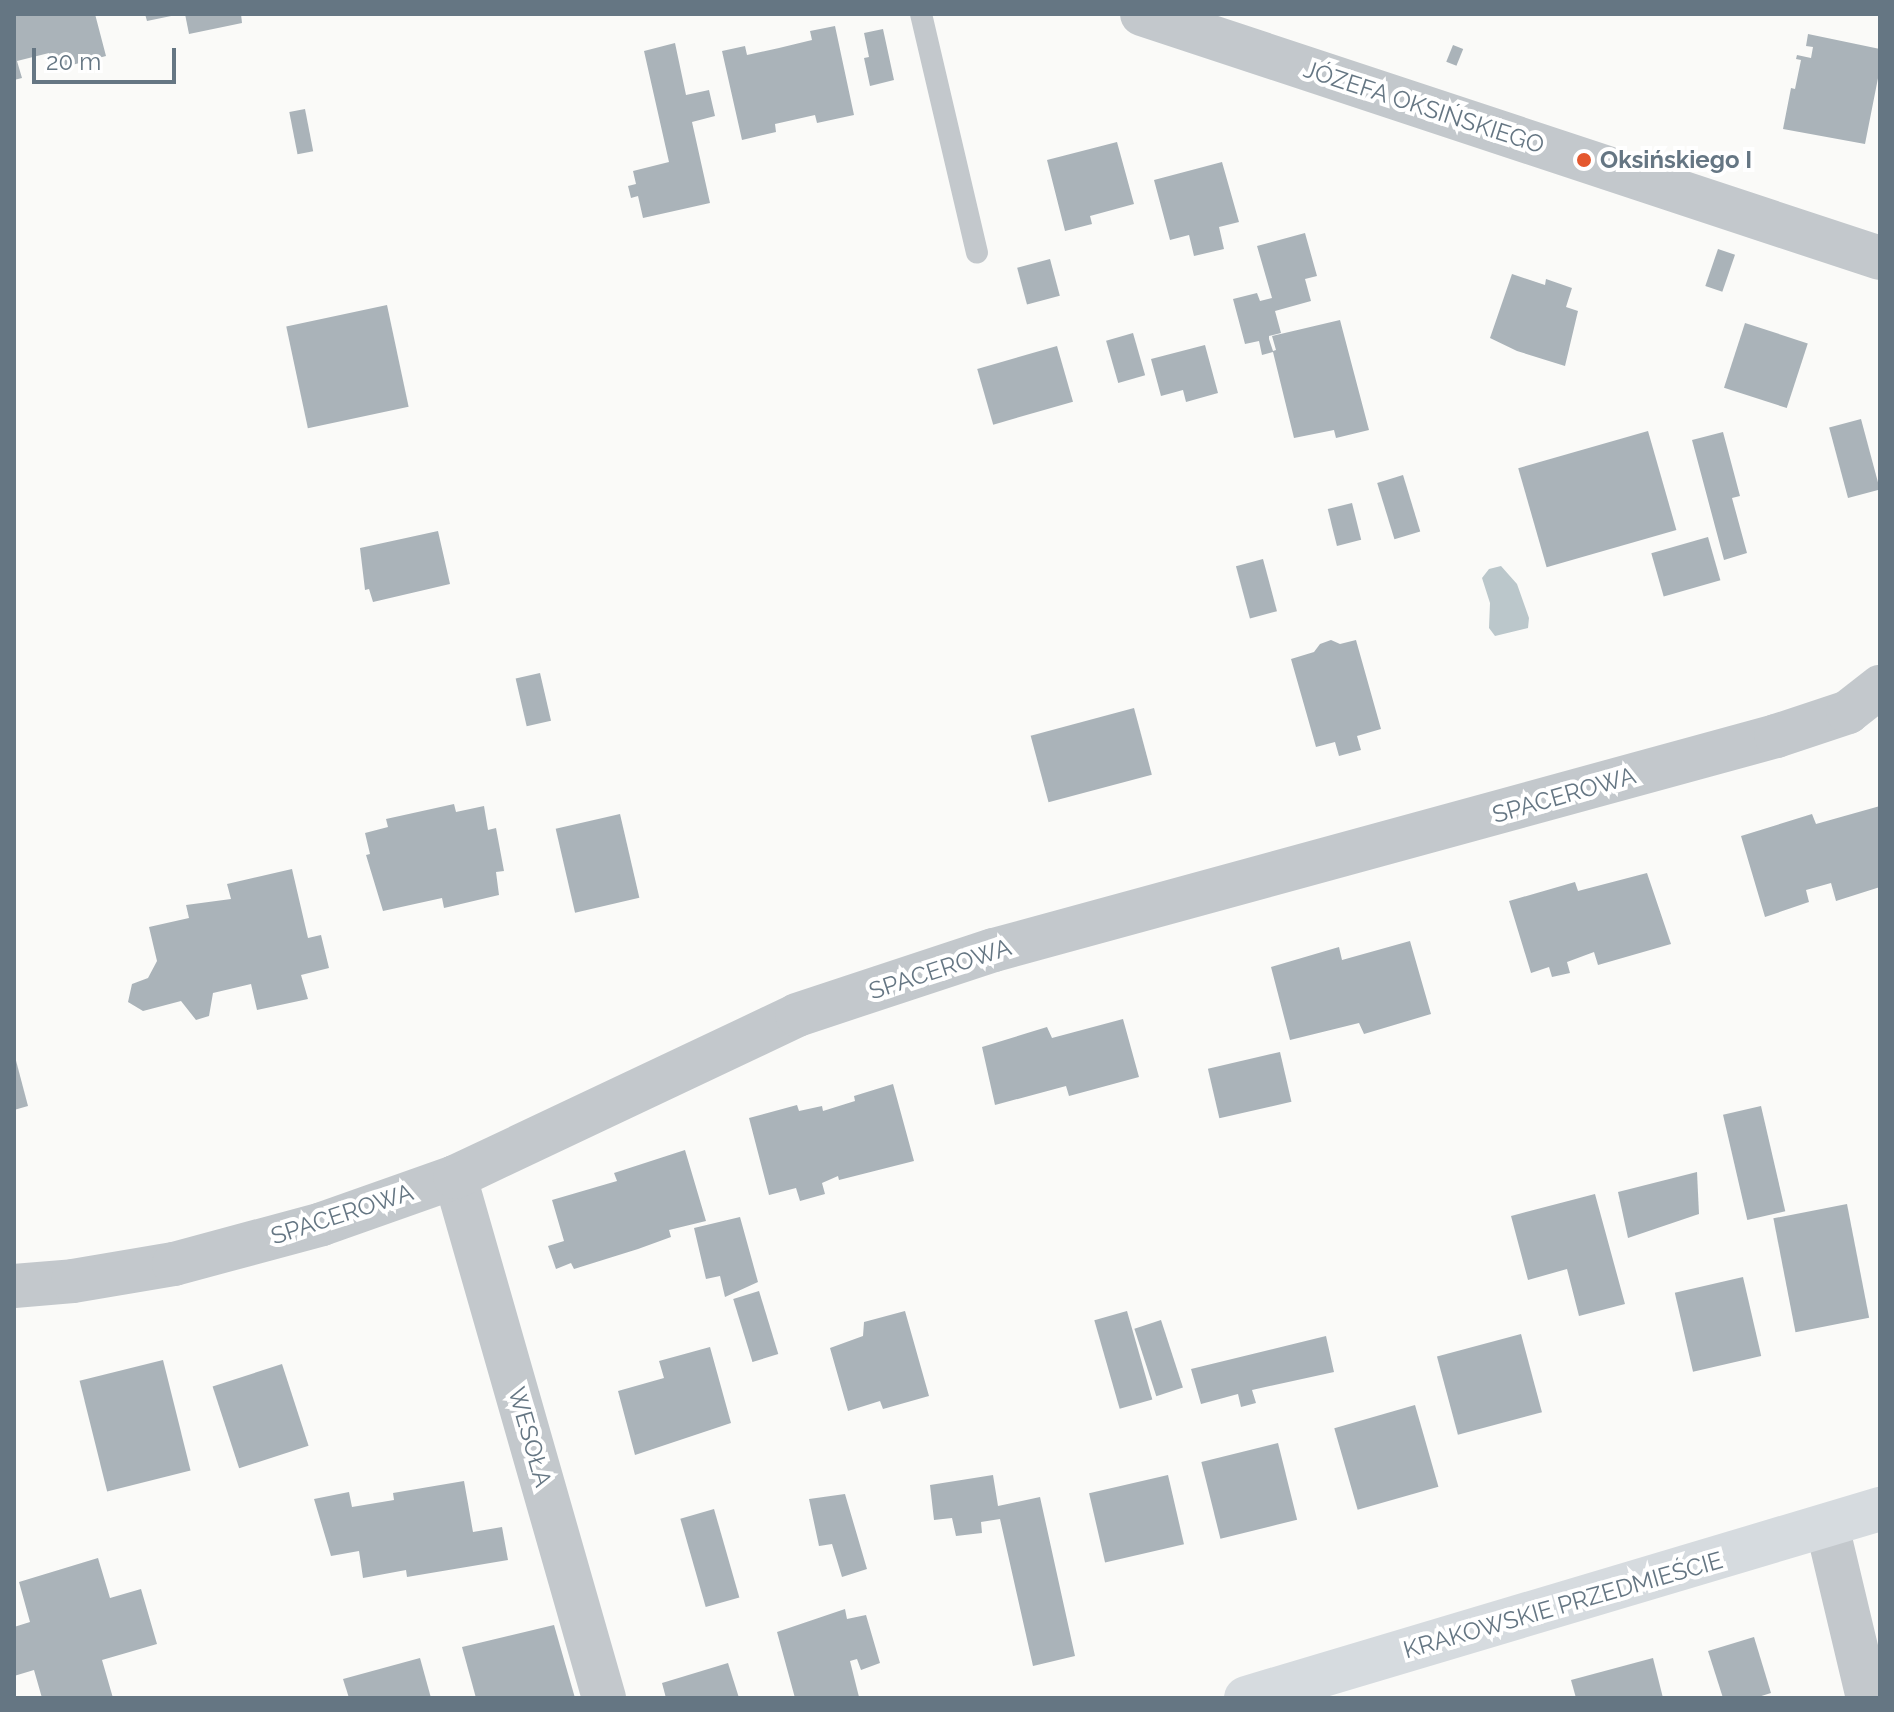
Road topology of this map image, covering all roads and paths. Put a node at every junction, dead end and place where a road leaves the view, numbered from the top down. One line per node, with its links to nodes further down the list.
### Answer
1 (921, 14): 3 (lane)
2 (1148, 15): 4 (street, JÓZEFA OKSIŃSKIEGO)
3 (977, 253)
4 (1880, 258)
5 (1880, 687): 6 (street, SPACEROWA)
6 (455, 1177): 7 (street, SPACEROWA); 10 (street, WESOŁA)
7 (14, 1286)
8 (1880, 1509): 9 (street, KRAKOWSKIE PRZEDMIEŚCIE)
9 (1827, 1526): 11 (street, KRAKOWSKIE PRZEDMIEŚCIE); 12 (street)
10 (604, 1698)
11 (1246, 1698)
12 (1868, 1698)

